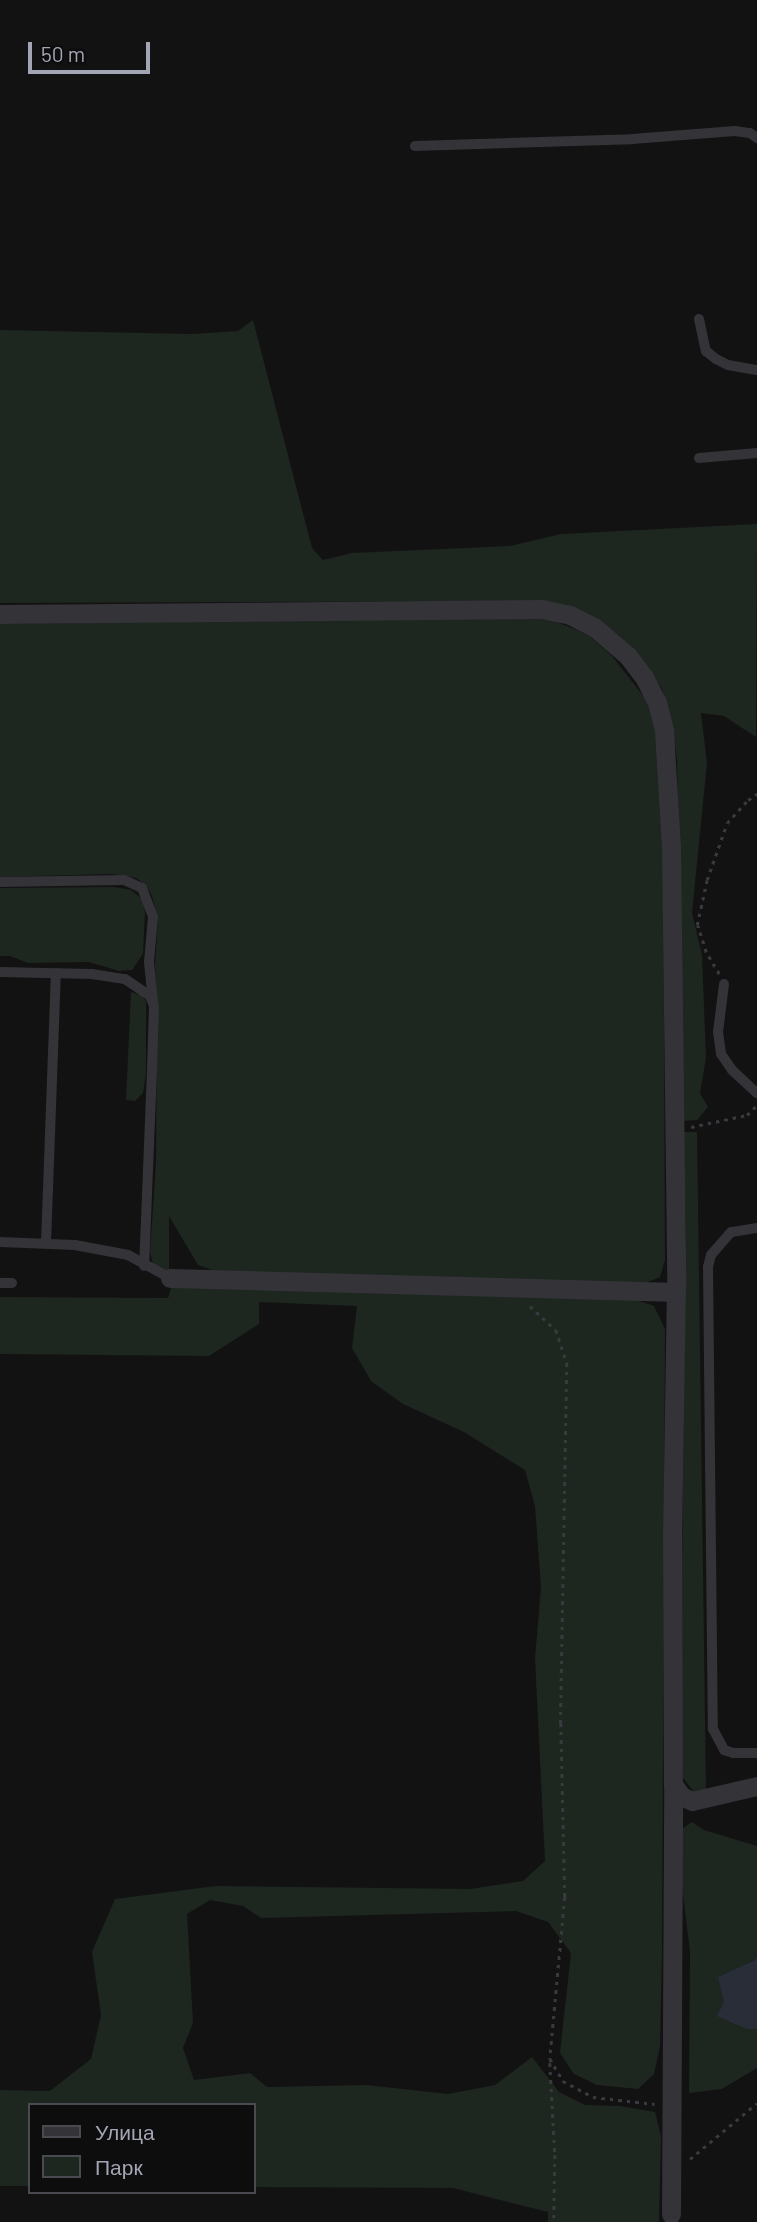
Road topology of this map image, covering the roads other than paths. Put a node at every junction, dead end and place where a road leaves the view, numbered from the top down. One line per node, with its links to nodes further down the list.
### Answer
1 (757, 138): 2 (lane)
2 (415, 146)
3 (699, 318): 4 (lane)
4 (757, 370)
5 (757, 453): 6 (lane)
6 (699, 458)
7 (0, 614): 21 (street)
8 (0, 882): 12 (lane)
9 (0, 972): 10 (lane)
10 (55, 973): 12 (lane); 16 (lane)
11 (724, 984): 13 (lane)
12 (154, 1006): 17 (lane)
13 (757, 1093)
14 (757, 1228): 22 (lane)
15 (0, 1241): 16 (lane)
16 (46, 1243): 17 (lane)
17 (144, 1266): 18 (lane)
18 (170, 1278): 21 (street)
19 (0, 1283): 20 (lane)
20 (12, 1283)
21 (676, 1292): 23 (street)
22 (757, 1753)
23 (673, 1784): 24 (street); 25 (street)
24 (757, 1786)
25 (671, 2214)

